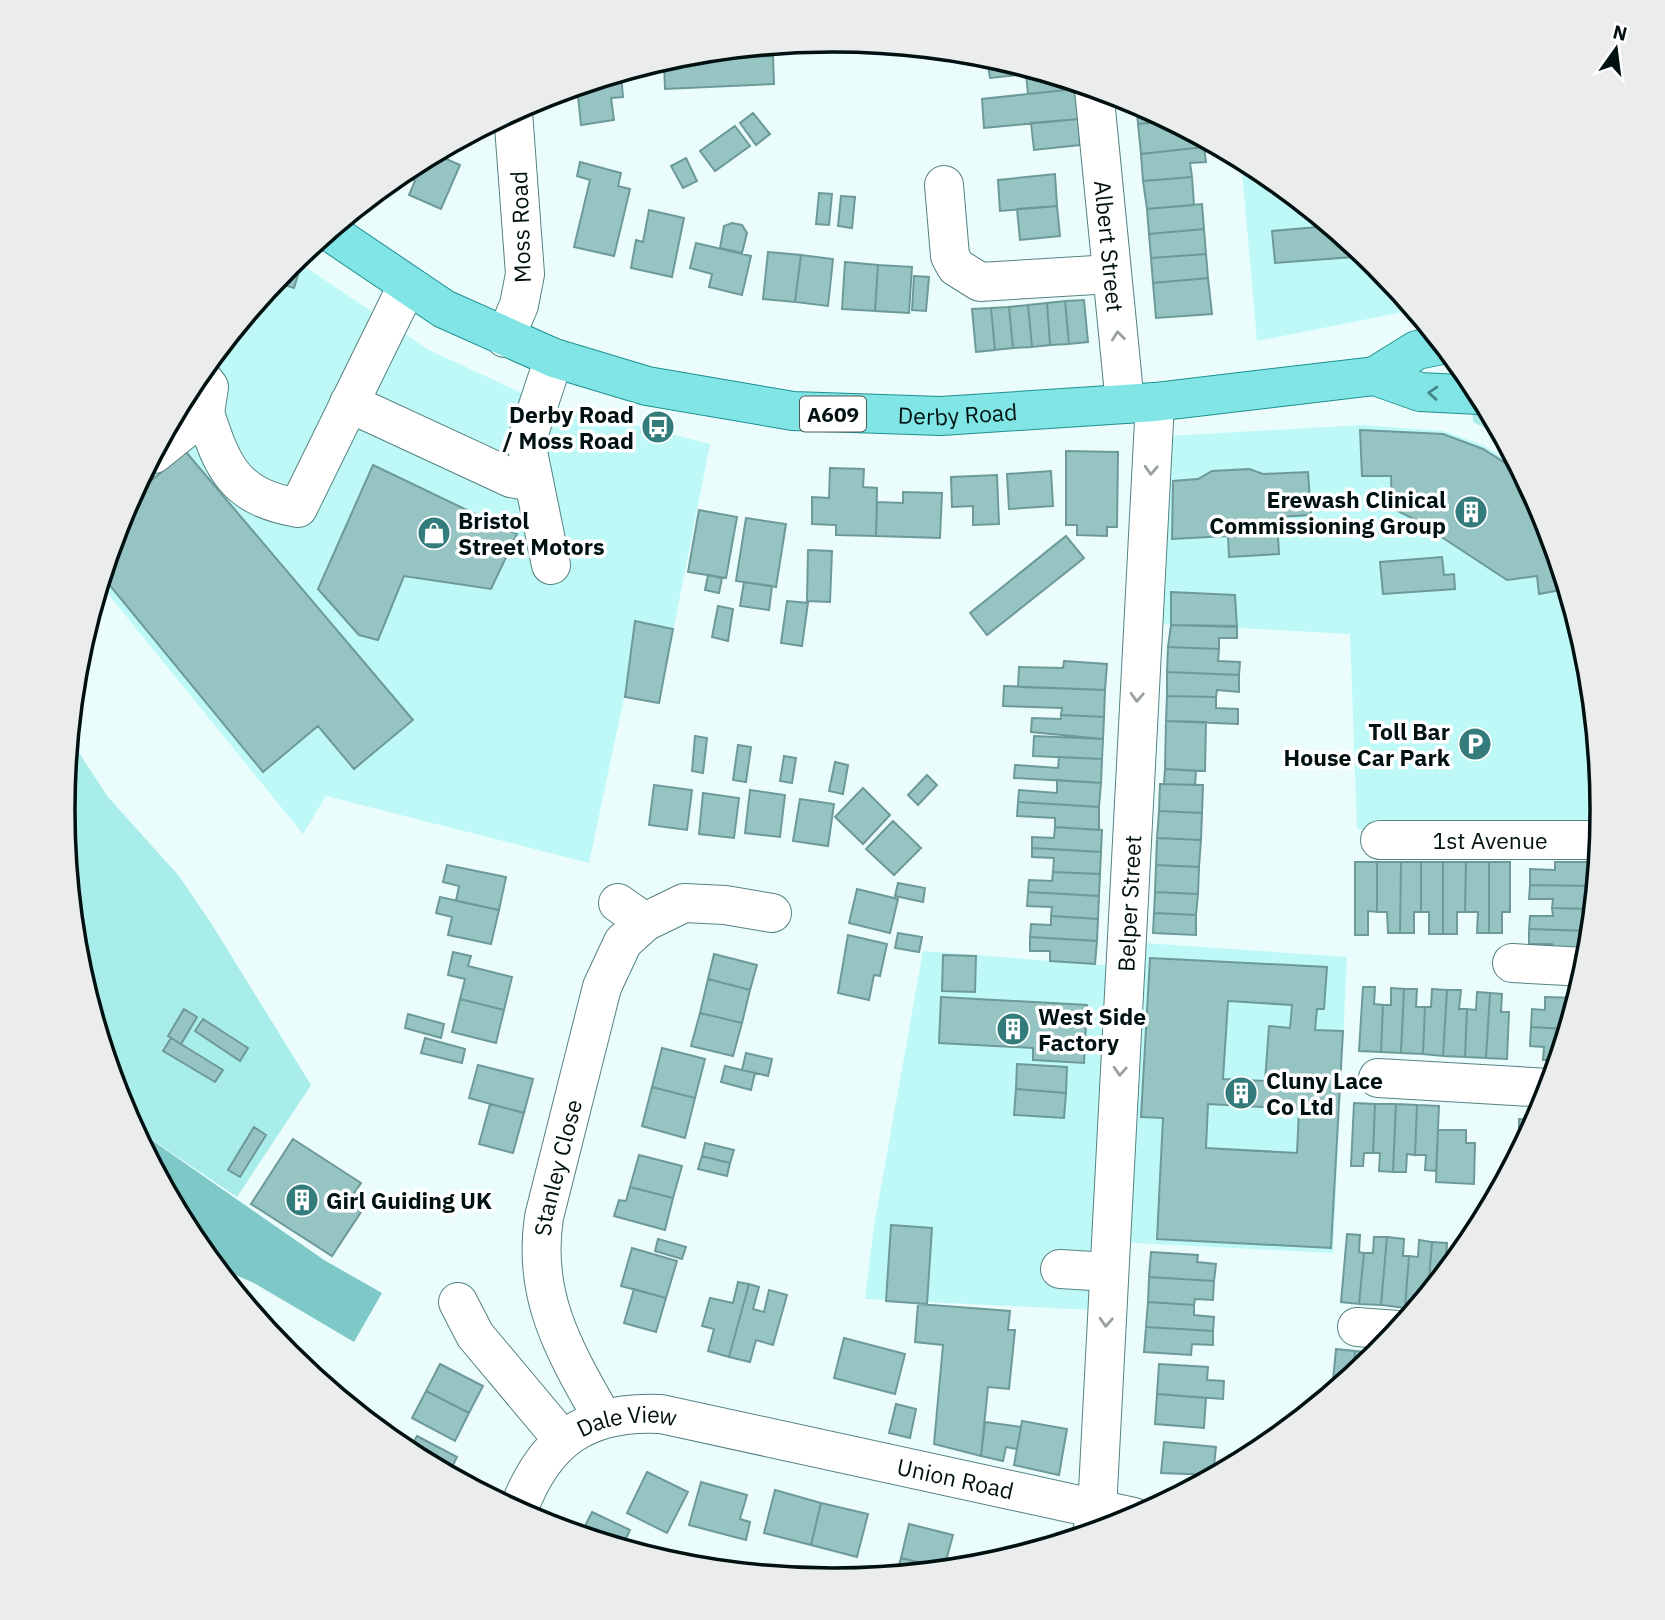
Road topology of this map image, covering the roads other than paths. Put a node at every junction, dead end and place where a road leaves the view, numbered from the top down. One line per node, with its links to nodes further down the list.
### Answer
1 (1095, 100): 5 (street, Albert Street)
2 (514, 123): 7 (street, Moss Road)
3 (944, 185): 5 (street)
4 (337, 237): 6 (main road, Derby Road / A609)
5 (1112, 274): 13 (street, Albert Street, one-way to 5)
6 (407, 286): 7 (main road, Derby Road / A609); 14 (street)
7 (505, 338): 9 (main road, Derby Road / A609)
8 (1431, 347): 10 (main road, Derby Road / A609)
9 (554, 358): 13 (main road, Derby Road / A609); 17 (street)
10 (1375, 376): 12 (main road, Derby Road / A609, one-way to 10); 13 (main road, Derby Road / A609)
11 (207, 384): 15 (street)
12 (1465, 394)
13 (1140, 403): 27 (street, Belper Street, one-way to 27)
14 (349, 404): 15 (street); 17 (street)
15 (205, 413): 16 (street)
16 (171, 440)
17 (532, 482): 18 (street)
18 (551, 565)
19 (1380, 839): 20 (street, 1st Avenue)
20 (1589, 840)
21 (772, 913): 31 (street, Stanley Close)
22 (1512, 963): 23 (street)
23 (1573, 966)
24 (1378, 1078): 25 (street)
25 (1537, 1087)
26 (1060, 1269): 27 (street)
27 (1108, 1272): 35 (street, Belper Street, one-way to 35)
28 (458, 1302): 33 (street)
29 (1356, 1327): 30 (street)
30 (1384, 1329)
31 (602, 1417): 32 (street, Dale View); 33 (street, Dale View)
32 (777, 1439): 36 (street, Union Road)
33 (563, 1440): 34 (street, Dale View)
34 (524, 1501)
35 (1095, 1520)
36 (1093, 1521)

